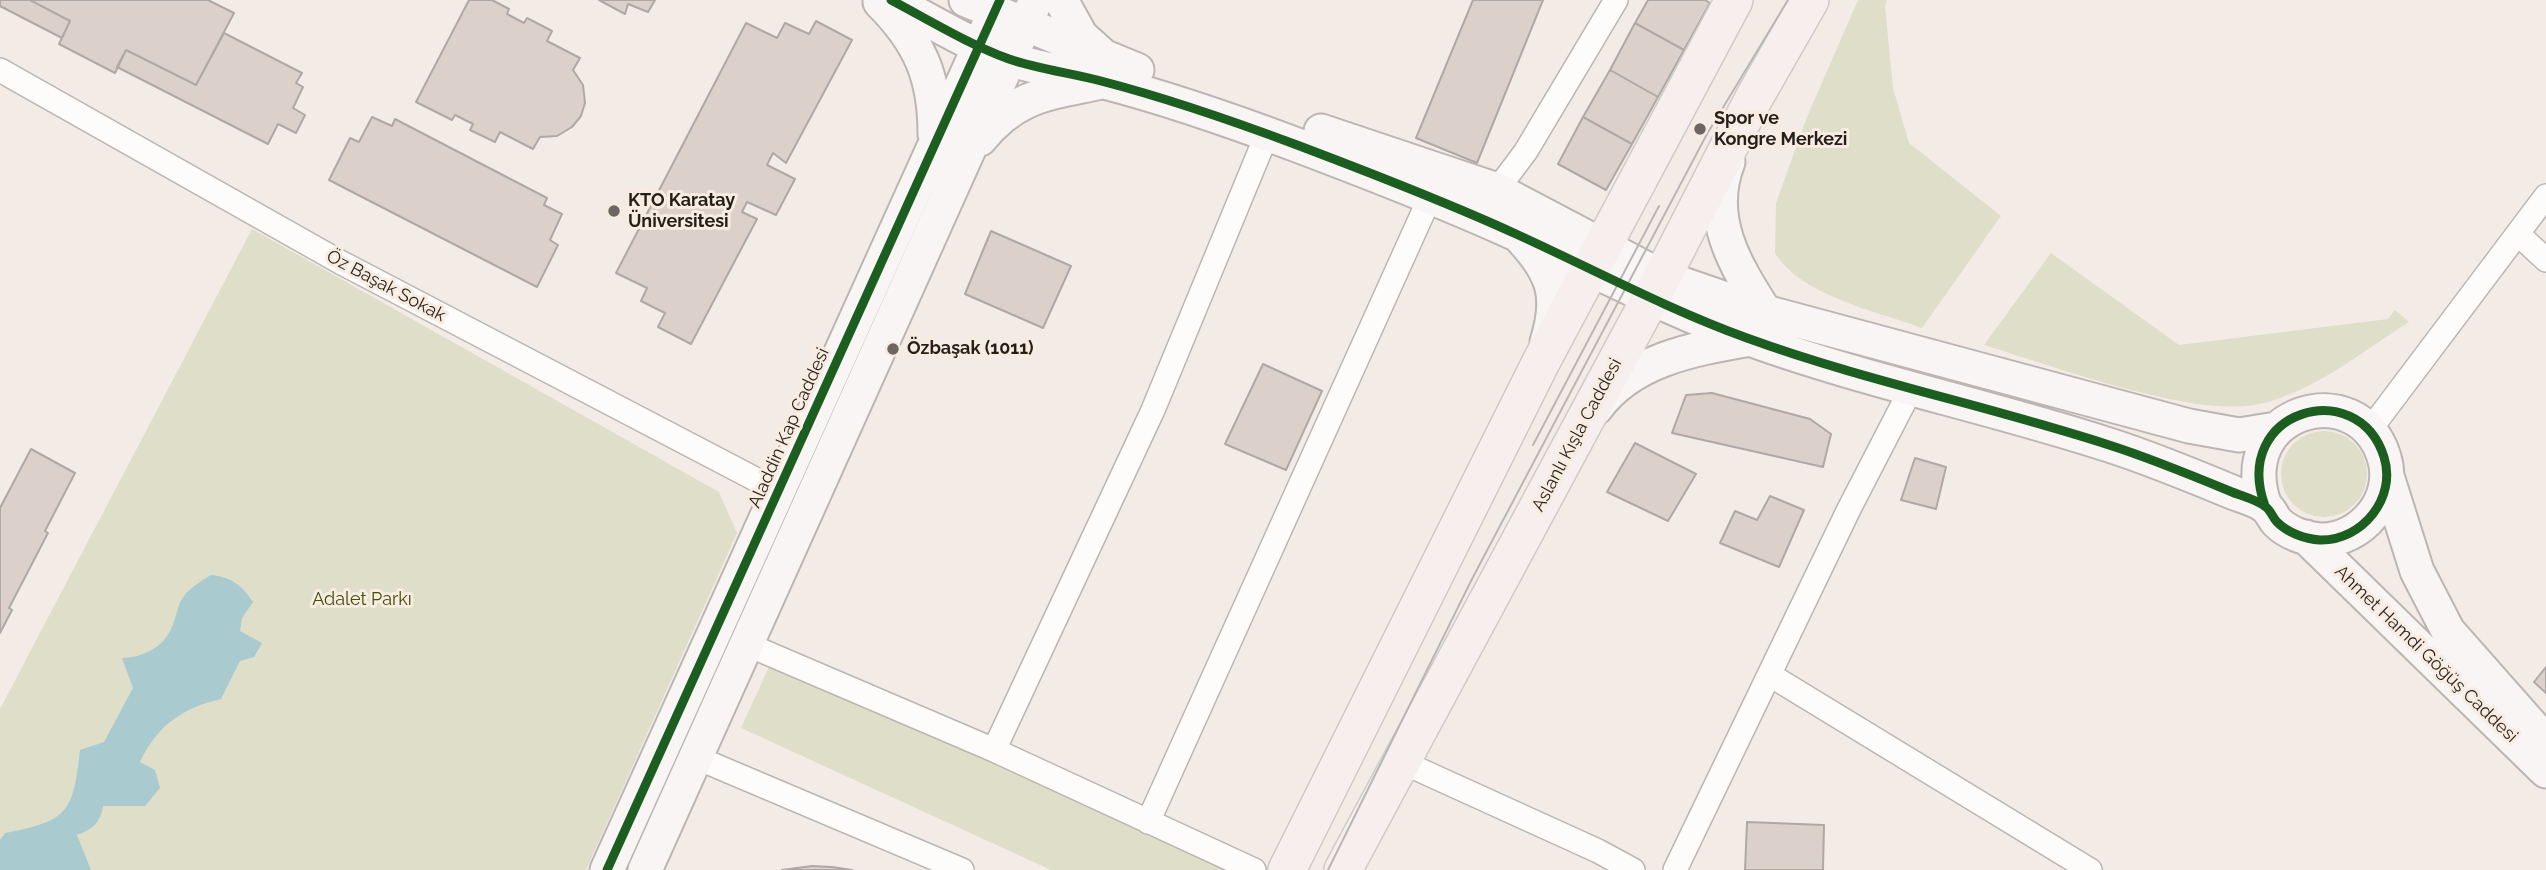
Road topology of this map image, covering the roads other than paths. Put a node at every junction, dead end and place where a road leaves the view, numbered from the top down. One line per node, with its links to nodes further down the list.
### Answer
1 (878, 0): 14 (street)
2 (891, 0): 8 (street)
3 (1061, 0): 11 (street)
4 (1616, 0): 16 (street)
5 (1734, 0): 21 (main road)
6 (1810, 0): 12 (main road, Aslanlı Kışla Caddesi)
7 (1004, 8): 8 (street, Aladdin Kap Caddesi); 9 (street); 11 (street)
8 (979, 45): 9 (street); 14 (street, Aladdin Kap Caddesi)
9 (1009, 59): 11 (street); 15 (street)
10 (0, 70): 31 (street, Öz Başak Sokak)
11 (1107, 72): 13 (street); 15 (street); 16 (street)
12 (1754, 98): 23 (main road, Aslanlı Kışla Caddesi); 24 (street)
13 (1267, 134): 17 (street); 37 (street)
14 (935, 142): 31 (street, Aladdin Kap Caddesi)
15 (965, 157): 34 (street)
16 (1497, 190): 21 (street)
17 (1431, 195): 20 (street); 41 (street)
18 (2546, 196): 19 (street)
19 (2518, 233): 22 (street); 29 (street)
20 (1518, 235): 21 (street); 25 (street)
21 (1595, 256): 23 (street); 25 (main road)
22 (2546, 260)
23 (1656, 288): 24 (street); 28 (main road, Aslanlı Kışla Caddesi)
24 (1757, 326): 26 (street); 27 (street); 28 (street)
25 (1541, 362): 46 (main road)
26 (1912, 387): 32 (street); 35 (street)
27 (2276, 429): 29 (street); 32 (street)
28 (1580, 430): 39 (main road, Aslanlı Kışla Caddesi)
29 (2369, 431): 30 (street)
30 (2387, 476): 33 (street); 36 (street)
31 (778, 491): 42 (street, Aladdin Kap Caddesi)
32 (2265, 506): 33 (street)
33 (2306, 537): 40 (street, Ahmet Hamdi Göğüş Caddesi)
34 (746, 644): 37 (street); 38 (street)
35 (1770, 675): 49 (street); 50 (street)
36 (2546, 741)
37 (994, 750): 41 (street)
38 (695, 757): 43 (street); 44 (street)
39 (1399, 761): 47 (main road, Aslanlı Kışla Caddesi); 48 (street)
40 (2546, 771)
41 (1148, 822): 45 (street)
42 (607, 870)
43 (645, 870)
44 (962, 870)
45 (1254, 870)
46 (1287, 870)
47 (1343, 870)
48 (1633, 870)
49 (1675, 870)
50 (2090, 870)

